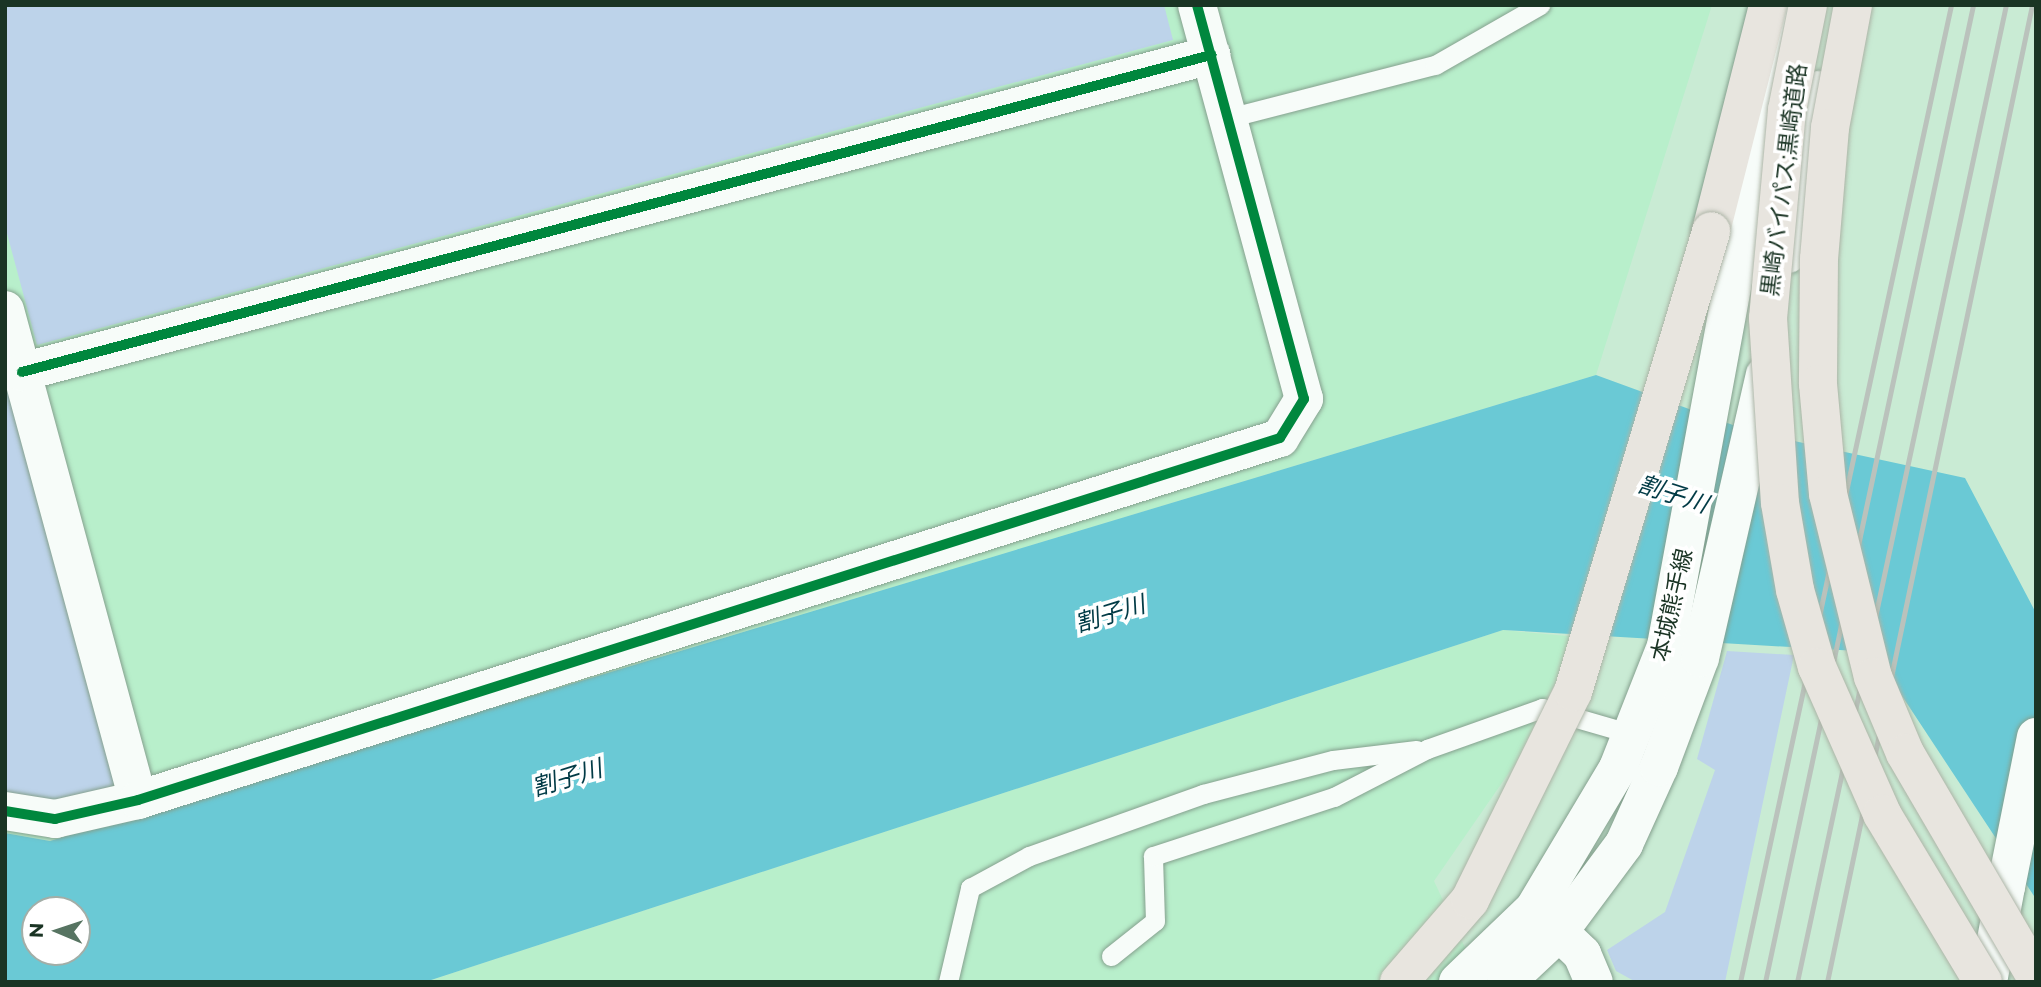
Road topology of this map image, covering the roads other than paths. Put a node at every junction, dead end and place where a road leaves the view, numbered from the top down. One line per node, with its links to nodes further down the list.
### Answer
1 (1197, 5): 8 (street)
2 (1539, 5): 9 (lane)
3 (1768, 5): 22 (highway, bridge)
4 (1784, 5): 12 (street, 本城熊手線)
5 (1808, 5): 26 (highway, 黒崎バイパス;黒崎道路, bridge)
6 (1835, 5): 12 (street, 本城熊手線)
7 (1853, 5): 20 (highway, 黒崎バイパス;黒崎道路, bridge)
8 (1211, 55): 9 (street); 11 (street)
9 (1228, 118): 16 (street)
10 (5, 310): 11 (street)
11 (22, 372): 16 (street)
12 (1683, 652): 13 (street, 本城熊手線); 18 (street, 本城熊手線)
13 (1632, 734): 15 (lane); 18 (street, 本城熊手線)
14 (2036, 737): 27 (street)
15 (1427, 749): 19 (lane); 21 (lane)
16 (138, 800): 17 (street)
17 (5, 811)
18 (1546, 921): 23 (street, 本城熊手線); 24 (street, 本城熊手線); 25 (street)
19 (1111, 957)
20 (2036, 977)
21 (948, 982)
22 (1399, 982)
23 (1458, 982)
24 (1506, 982)
25 (1594, 982)
26 (1983, 982)
27 (1988, 982)

